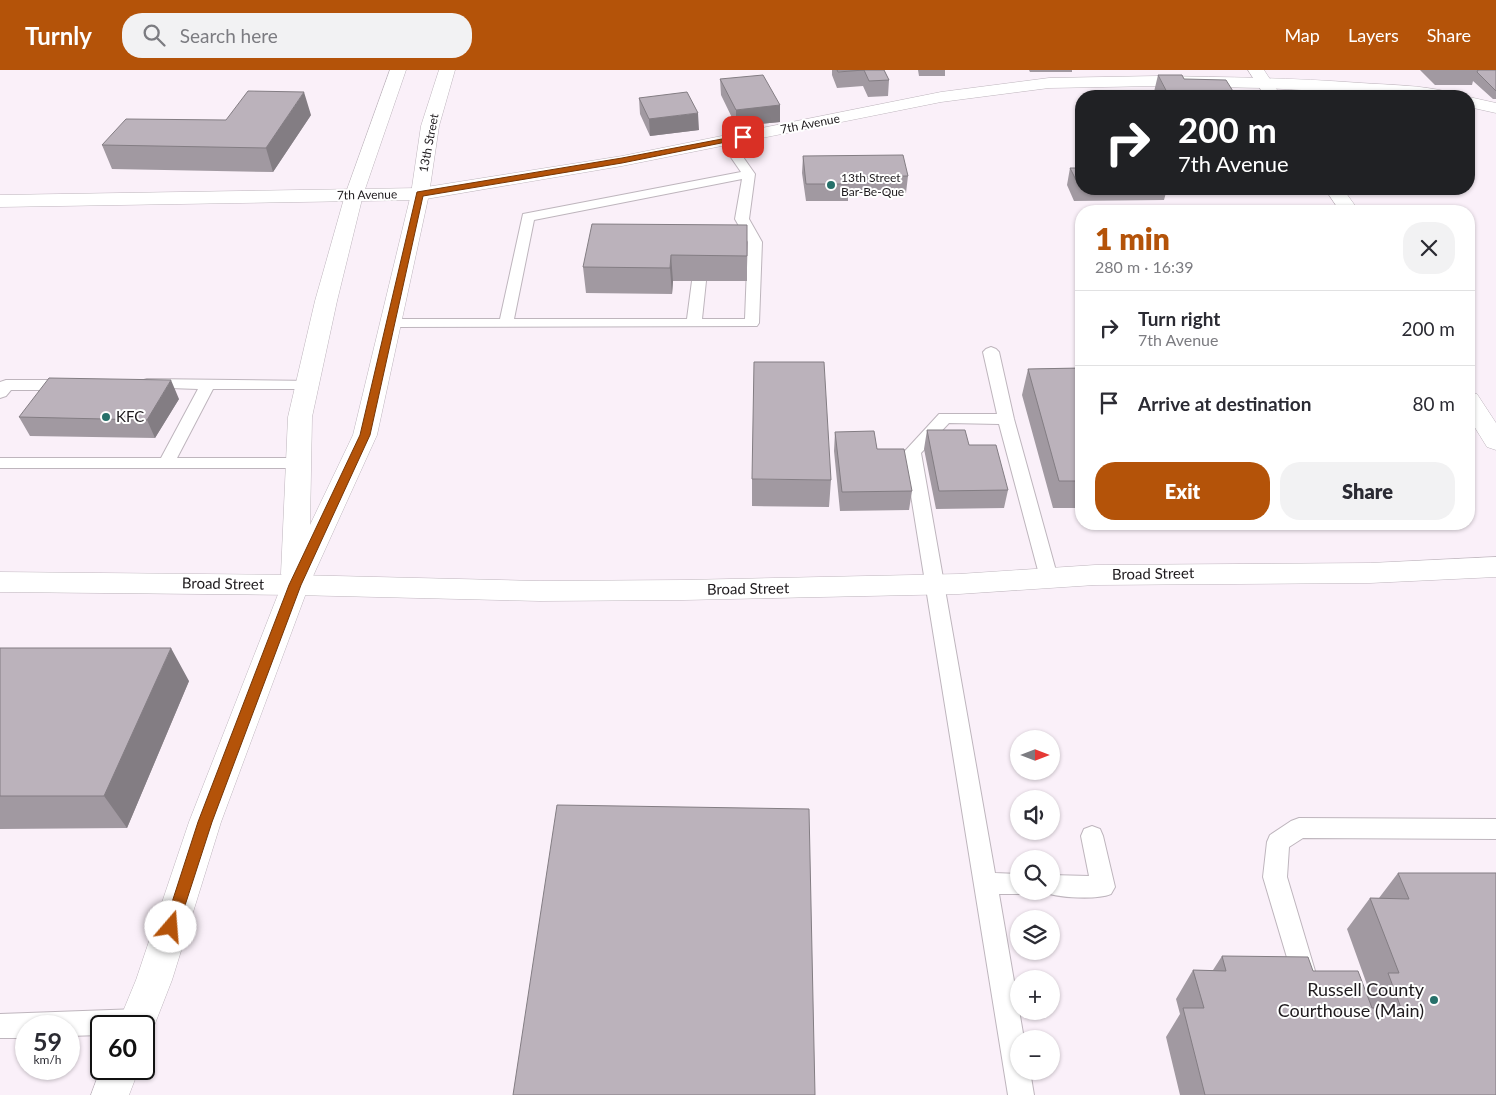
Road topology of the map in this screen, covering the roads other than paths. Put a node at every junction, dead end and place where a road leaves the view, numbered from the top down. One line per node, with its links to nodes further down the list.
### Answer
1 (398, 70): 10 (main road, 13th Street)
2 (447, 70): 9 (main road, 13th Street)
3 (1265, 83): 4 (main road, 7th Avenue); 7 (main road, 7th Avenue)
4 (1391, 90)
5 (1475, 103): 6 (main road)
6 (1496, 108)
7 (725, 140): 8 (lane); 9 (main road, 7th Avenue)
8 (749, 174): 12 (lane); 16 (lane)
9 (420, 194): 10 (main road, 7th Avenue); 15 (main road, 13th Street)
10 (354, 195): 11 (main road, 7th Avenue); 22 (main road, 13th Street)
11 (0, 201)
12 (742, 219): 13 (lane); 17 (lane)
13 (727, 228)
14 (699, 281): 17 (lane)
15 (391, 322): 16 (lane); 33 (main road, 13th Street)
16 (506, 322): 17 (lane)
17 (694, 323)
18 (991, 352): 25 (lane)
19 (83, 384): 23 (lane)
20 (131, 384): 21 (lane)
21 (208, 384): 22 (lane); 28 (lane)
22 (308, 384): 29 (main road, 13th Street)
23 (0, 393)
24 (1475, 409): 26 (main road)
25 (1006, 419): 31 (lane); 34 (lane)
26 (1496, 442)
27 (0, 463): 28 (lane)
28 (166, 463): 29 (lane)
29 (299, 463): 33 (main road, 13th Street)
30 (1496, 567): 31 (main road, Broad Street)
31 (1049, 578): 34 (main road, Broad Street)
32 (0, 582): 33 (main road, Broad Street)
33 (295, 585): 34 (main road, Broad Street); 42 (main road, 13th Street)
34 (936, 585): 38 (lane)
35 (1496, 829): 37 (lane)
36 (1092, 836): 40 (lane)
37 (1276, 877): 41 (lane)
38 (986, 883): 39 (lane); 47 (lane)
39 (1010, 884)
40 (1060, 885)
41 (1312, 1001)
42 (140, 1015)
43 (90, 1025): 44 (lane)
44 (0, 1026)
45 (116, 1080): 46 (main road)
46 (110, 1095)
47 (1021, 1095)

